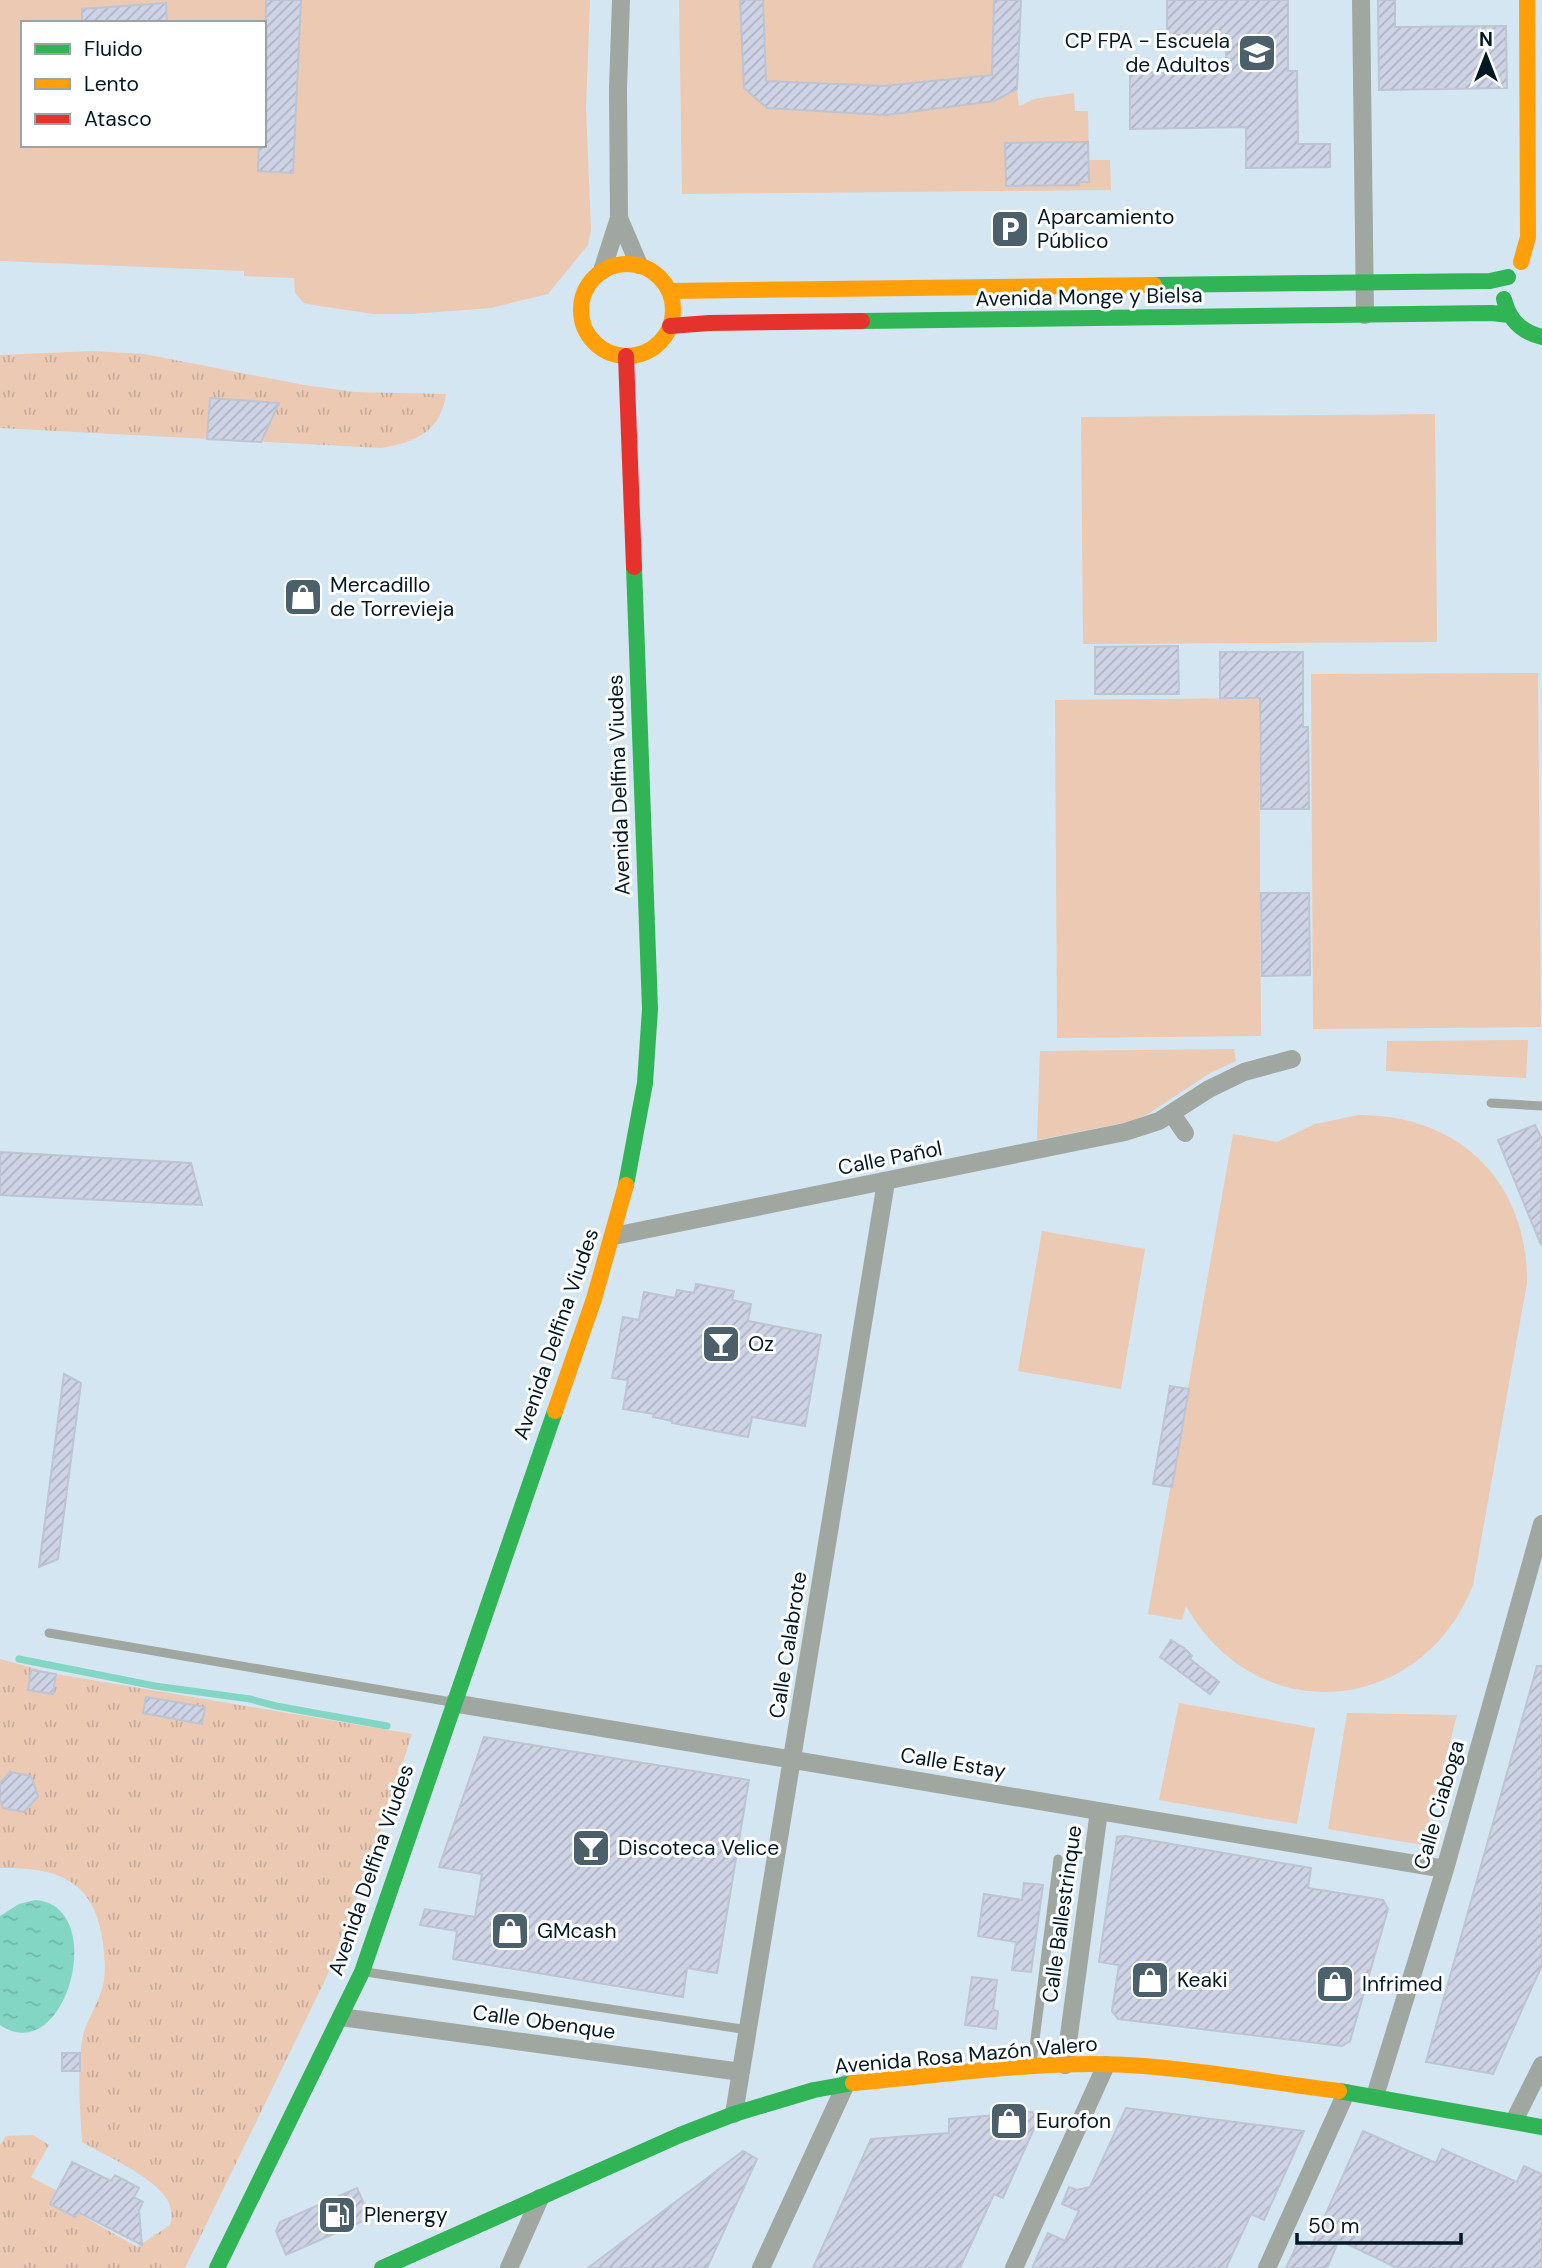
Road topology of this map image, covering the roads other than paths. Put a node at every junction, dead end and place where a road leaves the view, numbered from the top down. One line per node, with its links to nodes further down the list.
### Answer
1 (621, 0): 4 (street)
2 (1361, 0): 10 (street)
3 (1527, 0): 6 (street)
4 (619, 218): 7 (street); 8 (street)
5 (1539, 255): 6 (street)
6 (1521, 262): 9 (street)
7 (639, 265): 8 (street); 11 (street)
8 (602, 271): 16 (street)
9 (1508, 277): 10 (street, Avenida Monge y Bielsa); 13 (street)
10 (1364, 282): 11 (street, Avenida Monge y Bielsa); 12 (street)
11 (670, 290): 14 (street)
12 (1365, 315): 13 (street, Avenida Monge y Bielsa); 14 (street, Avenida Monge y Bielsa)
13 (1509, 315): 15 (street)
14 (670, 326): 16 (street)
15 (1542, 337)
16 (626, 356): 23 (street, Avenida Delfina Viudes)
17 (1292, 1059): 20 (street, Calle Pañol)
18 (1491, 1103): 19 (lane)
19 (1542, 1106)
20 (1172, 1114): 21 (street); 22 (street, Calle Pañol)
21 (1185, 1133)
22 (886, 1182): 23 (street, Calle Pañol); 27 (street, Calle Calabrote)
23 (614, 1236): 26 (street, Avenida Delfina Viudes)
24 (1542, 1524): 30 (street, Calle Ciaboga)
25 (48, 1633): 26 (lane)
26 (453, 1703): 27 (street, Calle Estay); 31 (street, Avenida Delfina Viudes)
27 (792, 1760): 28 (street, Calle Estay); 33 (street, Calle Calabrote)
28 (1099, 1811): 30 (street, Calle Estay); 34 (street, Calle Ballestrinque)
29 (1058, 1859): 37 (lane)
30 (1445, 1869): 41 (street, Calle Ciaboga)
31 (362, 1972): 32 (street, Avenida Delfina Viudes); 33 (lane)
32 (341, 2017): 38 (street, Calle Obenque); 46 (street, Avenida Delfina Viudes)
33 (748, 2030): 38 (street, Calle Calabrote)
34 (1065, 2065): 35 (street, Avenida Rosa Mazón Valero); 37 (street, Avenida Rosa Mazón Valero)
35 (1106, 2065): 40 (street, Avenida Rosa Mazón Valero); 50 (street)
36 (1542, 2065): 43 (street)
37 (1031, 2067): 39 (street, Avenida Rosa Mazón Valero)
38 (741, 2072): 42 (street, Calle Calabrote)
39 (846, 2084): 42 (street, Avenida Rosa Mazón Valero); 49 (street)
40 (1346, 2093): 41 (street, Avenida Rosa Mazón Valero); 51 (street)
41 (1375, 2096): 43 (street, Avenida Rosa Mazón Valero)
42 (734, 2114): 45 (street, Avenida Rosa Mazón Valero)
43 (1514, 2121): 44 (street, Avenida Rosa Mazón Valero)
44 (1542, 2127)
45 (540, 2198): 47 (street, Avenida Rosa Mazón Valero); 48 (street)
46 (217, 2268)
47 (382, 2268)
48 (509, 2268)
49 (761, 2268)
50 (1014, 2268)
51 (1267, 2268)

